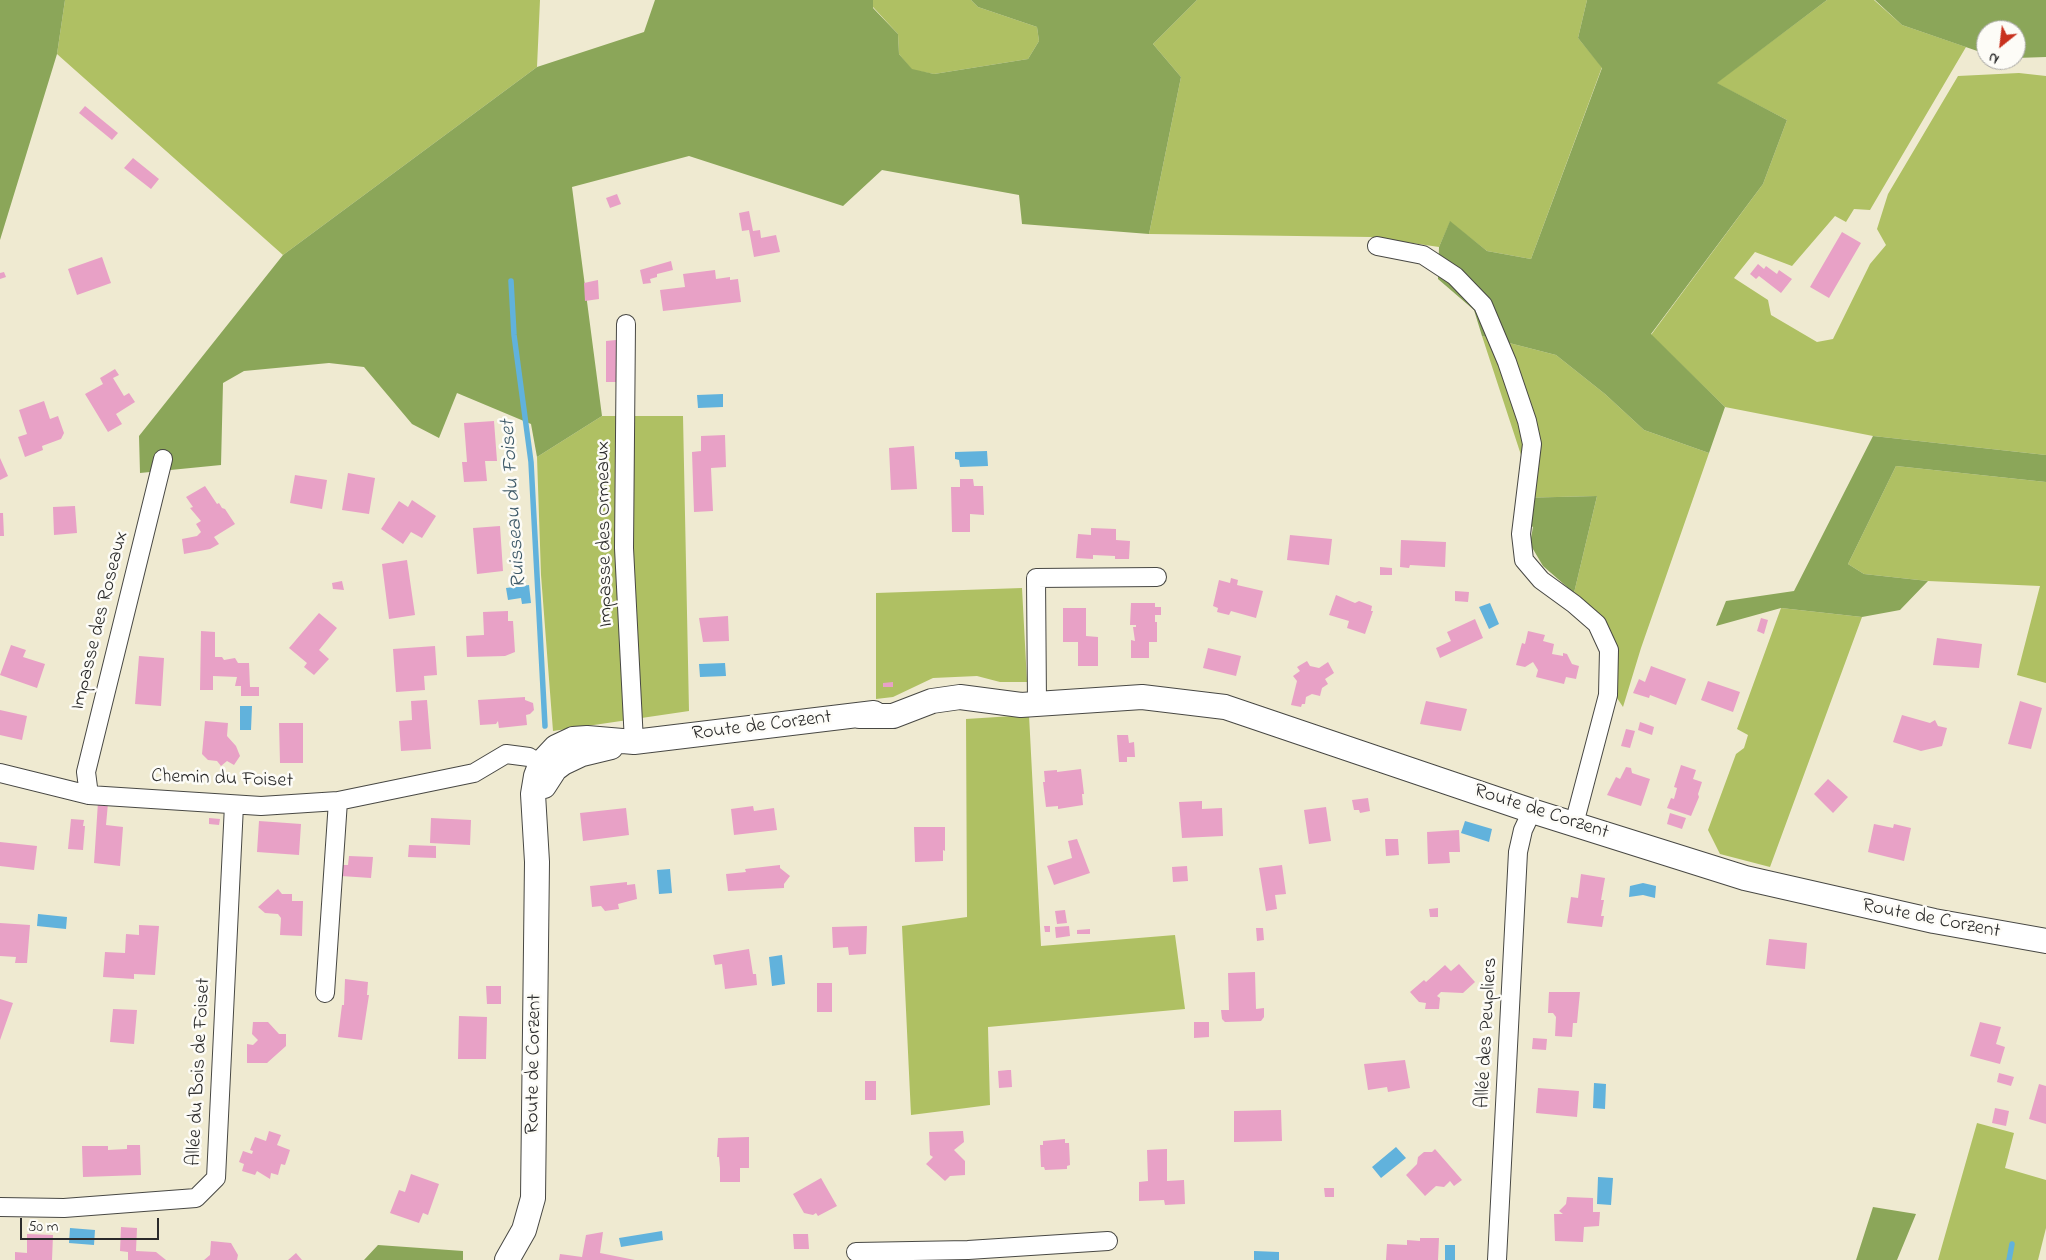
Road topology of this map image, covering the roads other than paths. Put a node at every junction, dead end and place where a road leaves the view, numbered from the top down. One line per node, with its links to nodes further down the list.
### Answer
1 (1377, 246): 13 (street)
2 (626, 324): 6 (street, Impasse des Ormeaux)
3 (163, 459): 9 (street, Impasse des Roseaux)
4 (1157, 577): 5 (street)
5 (1037, 703): 6 (street, Route de Corzent); 12 (street, Route de Corzent)
6 (634, 742): 7 (street, Route de Corzent)
7 (546, 768): 10 (street, Chemin du Foiset); 20 (street, Route de Corzent)
8 (0, 772): 9 (street, Chemin du Foiset)
9 (89, 795): 11 (street, Chemin du Foiset)
10 (338, 801): 11 (street, Chemin du Foiset); 15 (street)
11 (234, 805): 16 (street, Allée du Bois de Foiset)
12 (1532, 811): 13 (street, Route de Corzent); 21 (street, Allée des Peupliers)
13 (1574, 824): 14 (street, Route de Corzent)
14 (2046, 941)
15 (325, 993)
16 (0, 1206)
17 (1108, 1241): 19 (street)
18 (856, 1252): 19 (street)
19 (968, 1255)
20 (507, 1260)
21 (1497, 1260)

